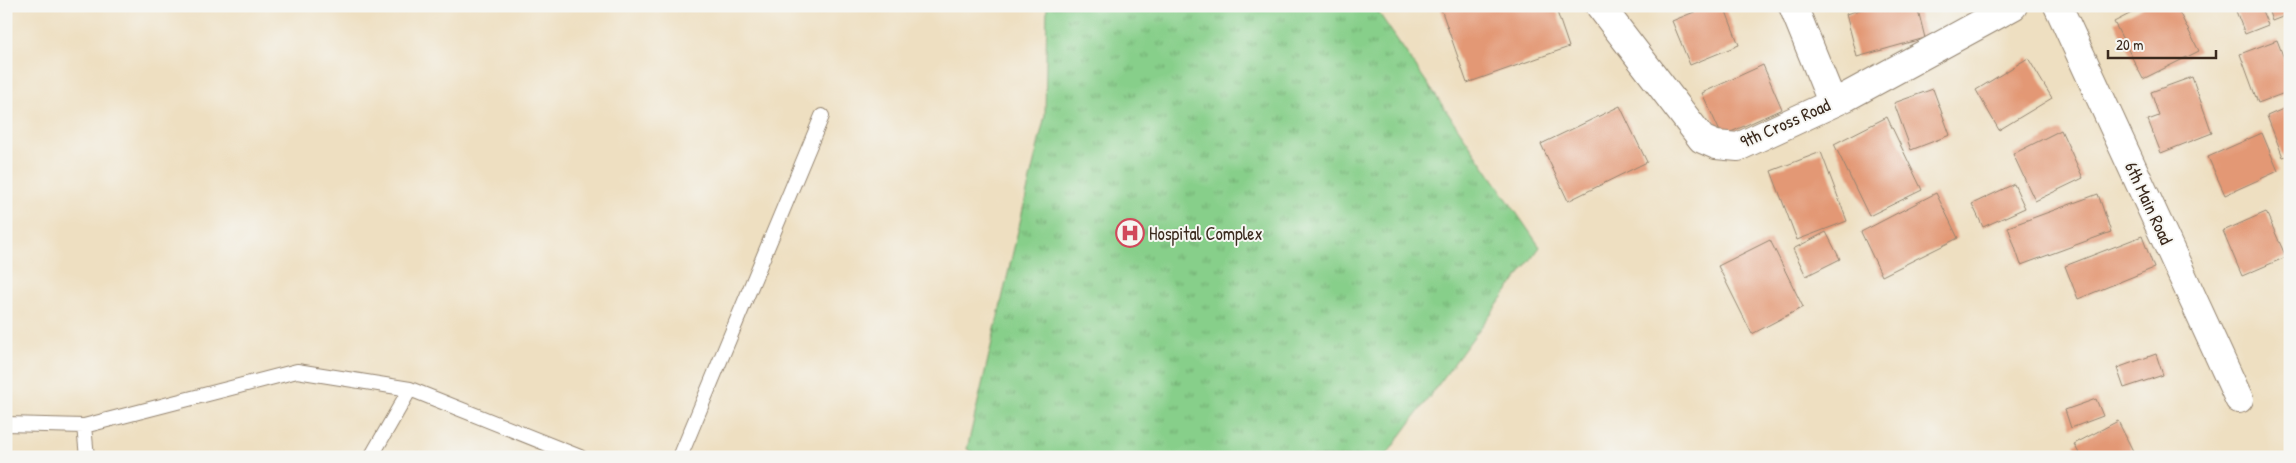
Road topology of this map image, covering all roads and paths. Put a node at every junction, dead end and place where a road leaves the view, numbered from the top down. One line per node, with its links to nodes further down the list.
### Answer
1 (1600, 6): 5 (street, 9th Cross Road)
2 (1793, 6): 5 (street)
3 (2014, 6): 5 (street, 9th Cross Road)
4 (2058, 6): 8 (street, 6th Main Road)
5 (1832, 102)
6 (822, 116): 14 (lane)
7 (410, 389): 10 (lane); 12 (lane); 13 (lane)
8 (2239, 399)
9 (6, 424): 10 (lane)
10 (84, 426): 11 (lane)
11 (87, 457)
12 (371, 457)
13 (580, 457)
14 (680, 457)

